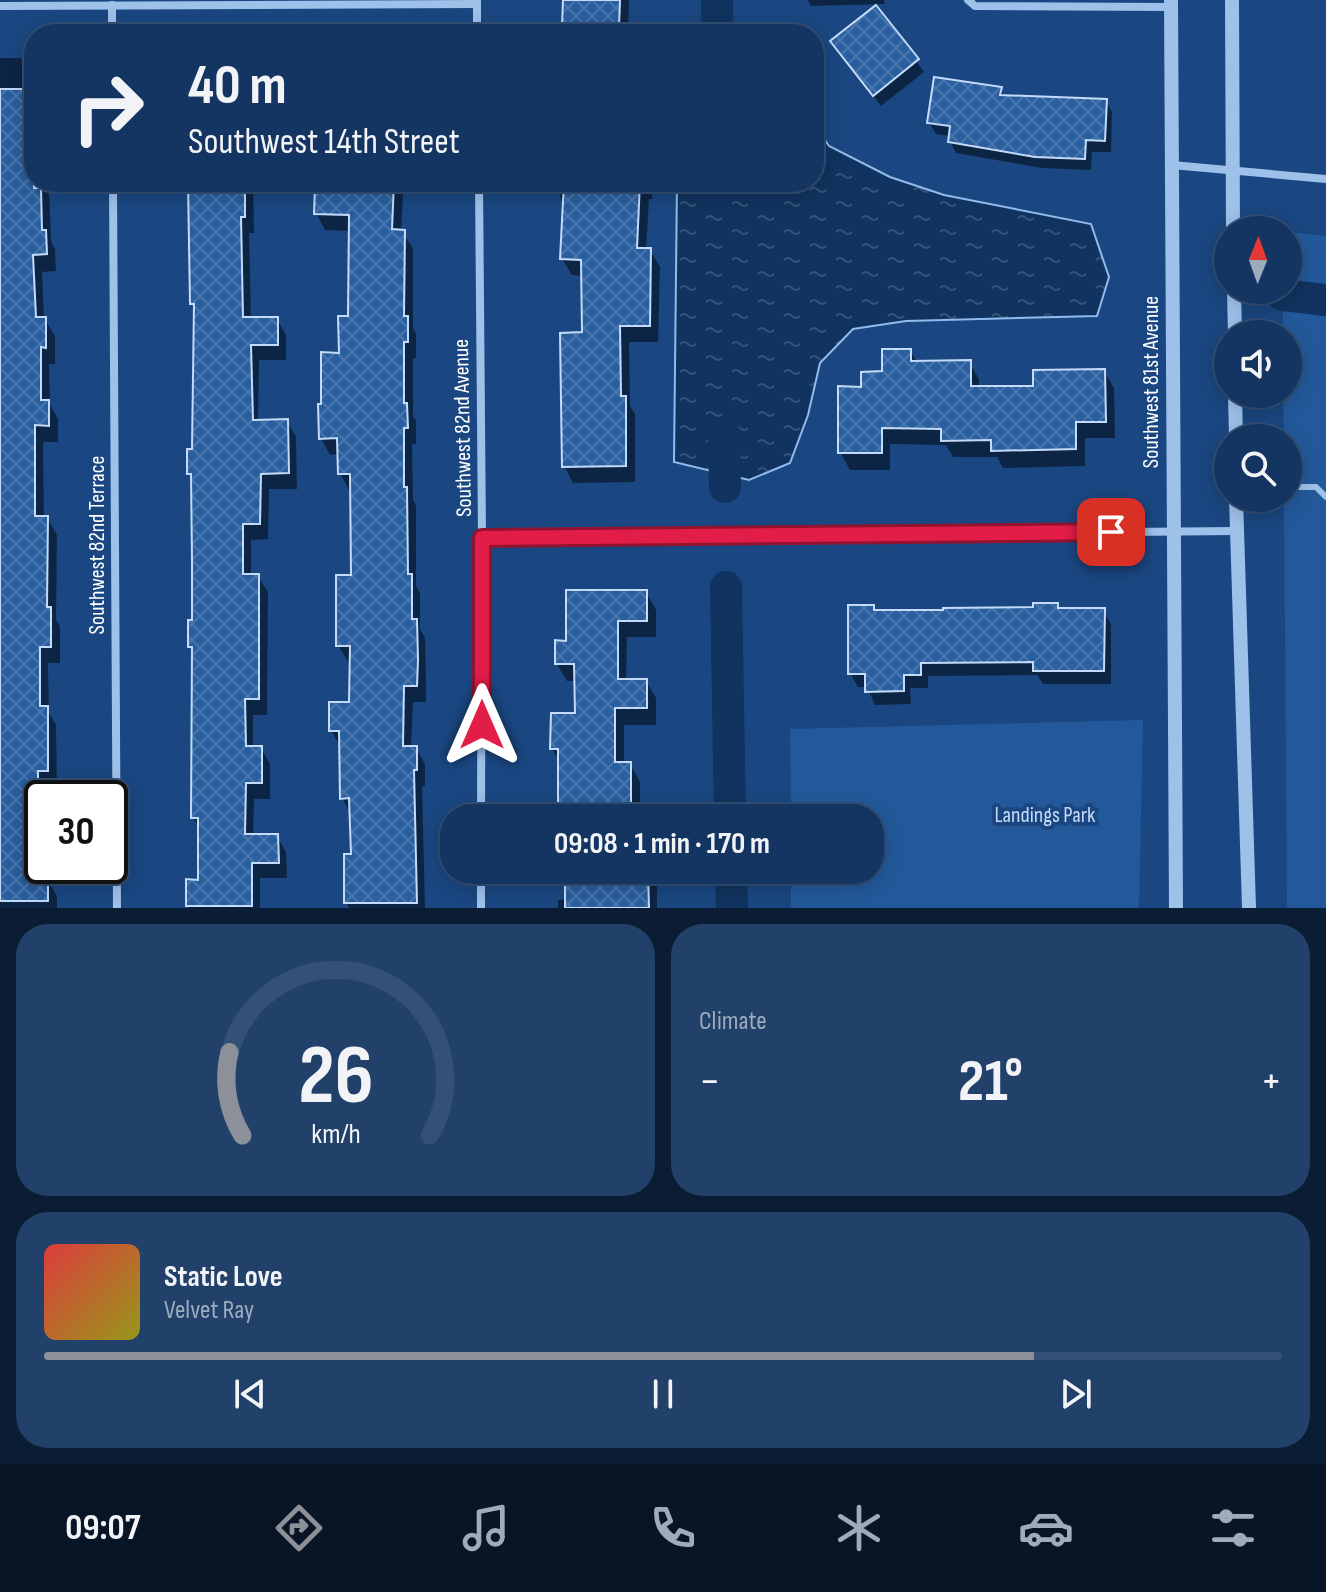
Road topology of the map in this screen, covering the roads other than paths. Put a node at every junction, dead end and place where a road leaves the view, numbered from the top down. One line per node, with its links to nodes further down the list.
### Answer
1 (968, 0): 4 (street)
2 (1232, 0): 10 (street)
3 (477, 2): 5 (street); 8 (street)
4 (1171, 3): 9 (street, Southwest 81st Avenue)
5 (112, 5): 6 (street); 7 (street)
6 (0, 6)
7 (112, 24)
8 (477, 24)
9 (1172, 165): 10 (street); 19 (street, Southwest 81st Avenue)
10 (1233, 169): 11 (street); 14 (street)
11 (1326, 179)
12 (113, 192): 23 (street, Southwest 82nd Terrace)
13 (479, 192): 20 (street, Southwest 82nd Avenue)
14 (1233, 216)
15 (1302, 487): 16 (lane)
16 (1326, 497)
17 (1236, 512): 18 (street)
18 (1237, 531): 19 (street); 26 (street)
19 (1174, 532): 20 (street); 25 (street, Southwest 81st Avenue)
20 (482, 538): 21 (street, Southwest 82nd Avenue)
21 (481, 804)
22 (481, 884): 24 (street)
23 (117, 908)
24 (481, 908)
25 (1176, 908)
26 (1249, 908)

